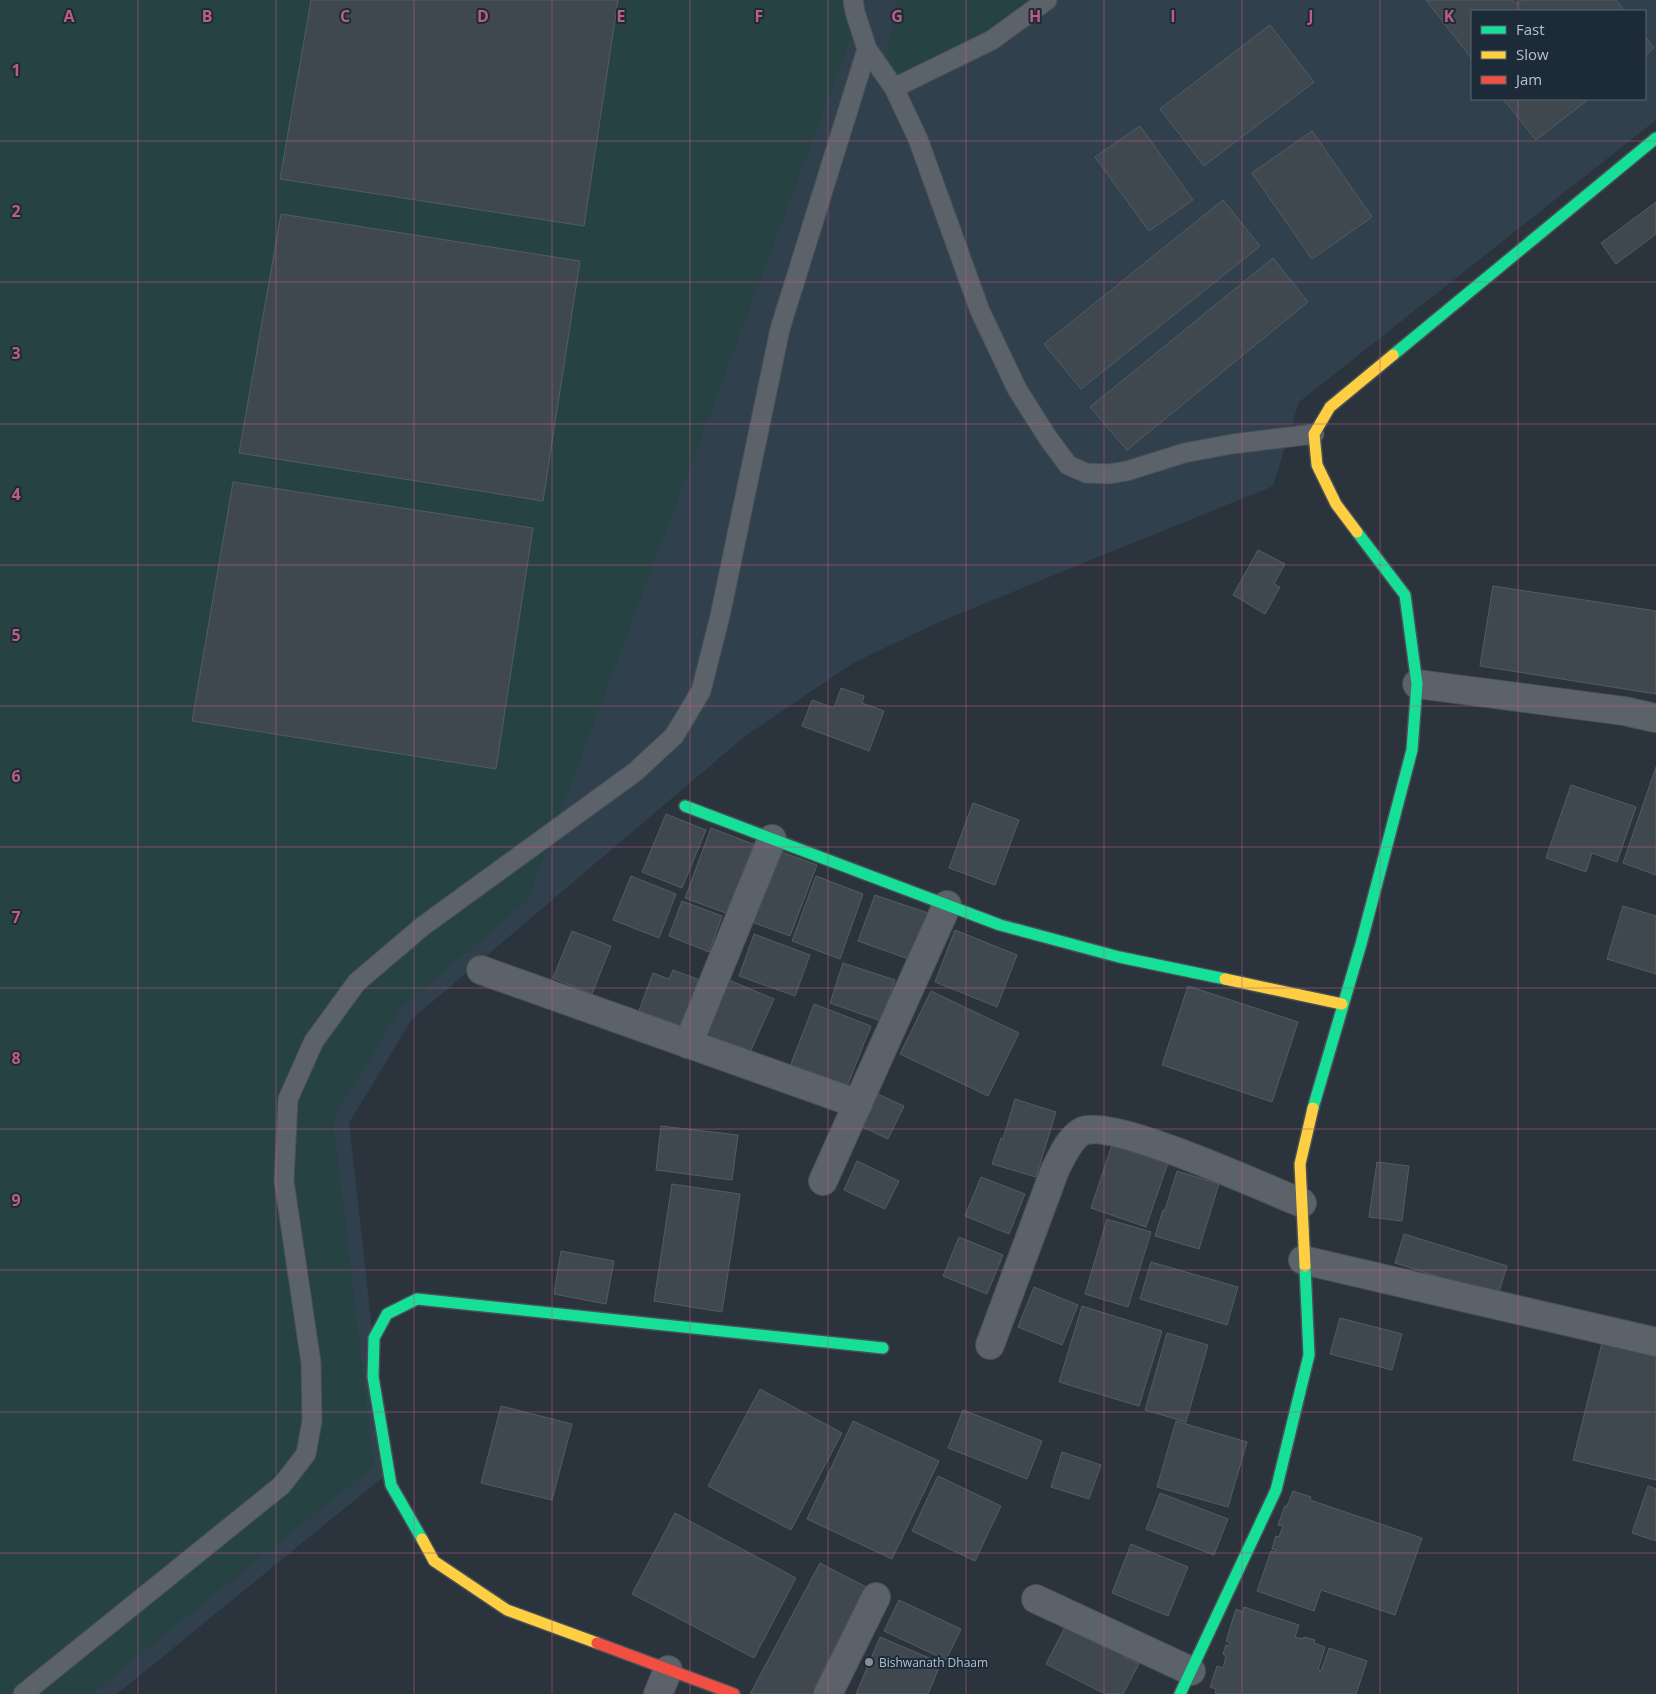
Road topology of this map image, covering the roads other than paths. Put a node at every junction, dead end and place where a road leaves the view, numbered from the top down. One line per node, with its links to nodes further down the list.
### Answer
1 (854, 0): 3 (lane)
2 (1047, 0): 4 (lane)
3 (867, 49): 4 (lane); 26 (lane)
4 (894, 88): 6 (lane)
5 (1656, 138): 6 (street)
6 (1314, 434): 7 (street)
7 (1417, 684): 8 (street); 13 (street)
8 (1656, 718)
9 (685, 806): 10 (street)
10 (772, 839): 11 (street); 14 (street)
11 (947, 905): 13 (street); 15 (street)
12 (481, 970): 14 (street)
13 (1342, 1004): 17 (street)
14 (688, 1044): 15 (street)
15 (858, 1104): 16 (street)
16 (823, 1181)
17 (1302, 1203): 18 (street); 20 (street)
18 (1303, 1260): 19 (street); 25 (street)
19 (1656, 1342)
20 (990, 1345)
21 (883, 1348): 24 (street)
22 (876, 1597): 28 (street)
23 (1036, 1598): 25 (street)
24 (663, 1682): 27 (street)
25 (1186, 1683)
26 (23, 1694)
27 (734, 1694)
28 (828, 1694)

